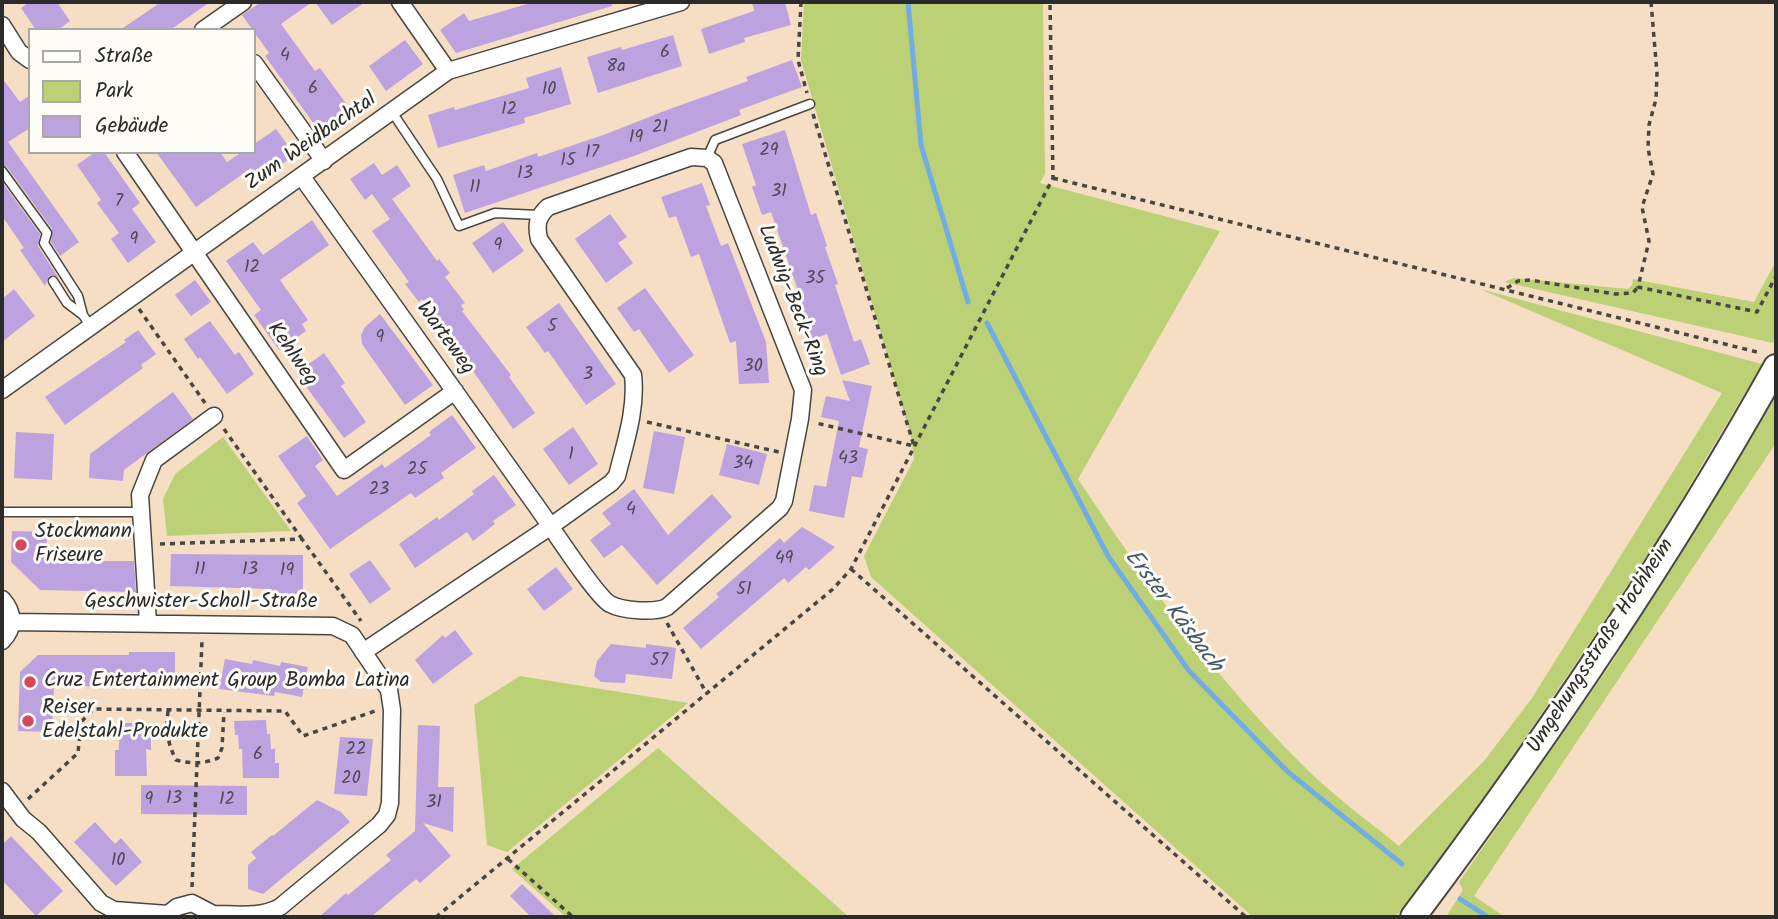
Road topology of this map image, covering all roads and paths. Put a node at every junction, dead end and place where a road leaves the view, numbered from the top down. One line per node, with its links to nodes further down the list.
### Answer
1 (243, 2): 7 (street)
2 (400, 2): 11 (street)
3 (681, 2): 11 (street, Zum Weidbachtal)
4 (801, 2): 12 (path)
5 (1050, 2): 19 (path)
6 (1651, 2): 24 (path)
7 (225, 23)
8 (2, 25): 9 (street)
9 (28, 59)
10 (256, 66): 16 (street)
11 (448, 71): 13 (street, Zum Weidbachtal)
12 (810, 104): 15 (lane); 34 (path)
13 (392, 112): 16 (street, Zum Weidbachtal); 20 (lane)
14 (126, 154): 21 (street, Kehlweg)
15 (707, 158): 20 (street); 33 (street, Ludwig-Beck-Ring)
16 (324, 161): 18 (street, Zum Weidbachtal)
17 (2, 171): 26 (lane)
18 (302, 177): 21 (street, Zum Weidbachtal); 30 (street, Warteweg)
19 (1053, 177): 25 (path); 34 (path)
20 (539, 215): 32 (street)
21 (194, 252): 26 (street, Zum Weidbachtal); 30 (street, Kehlweg)
22 (1776, 276): 24 (path)
23 (53, 281): 26 (lane)
24 (1639, 287): 25 (path)
25 (1506, 288): 27 (path)
26 (87, 321): 29 (street, Zum Weidbachtal)
27 (1744, 347)
28 (1776, 367): 63 (main road, Umgehungsstraße Hochheim)
29 (2, 390)
30 (455, 391): 38 (street, Warteweg)
31 (214, 416): 37 (street)
32 (631, 418): 35 (path); 38 (street)
33 (800, 419): 34 (path); 35 (street, Ludwig-Beck-Ring)
34 (914, 446): 40 (path)
35 (793, 455): 42 (street, Ludwig-Beck-Ring)
36 (2, 512): 37 (lane)
37 (141, 512): 39 (street)
38 (551, 526): 42 (street); 47 (street)
39 (144, 545): 44 (street); 47 (path)
40 (851, 569): 48 (path); 62 (path)
41 (2, 599): 43 (street)
42 (660, 611): 48 (path)
43 (12, 622): 44 (street, Geschwister-Scholl-Straße); 46 (street)
44 (148, 623): 45 (street, Geschwister-Scholl-Straße)
45 (202, 623): 47 (street, Geschwister-Scholl-Straße); 51 (path)
46 (2, 641)
47 (370, 647): 49 (street, Geschwister-Scholl-Straße)
48 (707, 694): 56 (path)
49 (392, 710): 52 (path); 59 (street)
50 (168, 711): 51 (path); 53 (path); 55 (path)
51 (197, 711): 52 (path); 53 (path)
52 (224, 711): 53 (path)
53 (196, 763): 57 (path)
54 (2, 791): 55 (street)
55 (16, 810): 58 (street)
56 (508, 859): 60 (path); 61 (path)
57 (192, 903): 58 (street); 59 (street)
58 (170, 916)
59 (211, 916)
60 (436, 917)
61 (573, 917)
62 (1246, 917)
63 (1413, 917)

